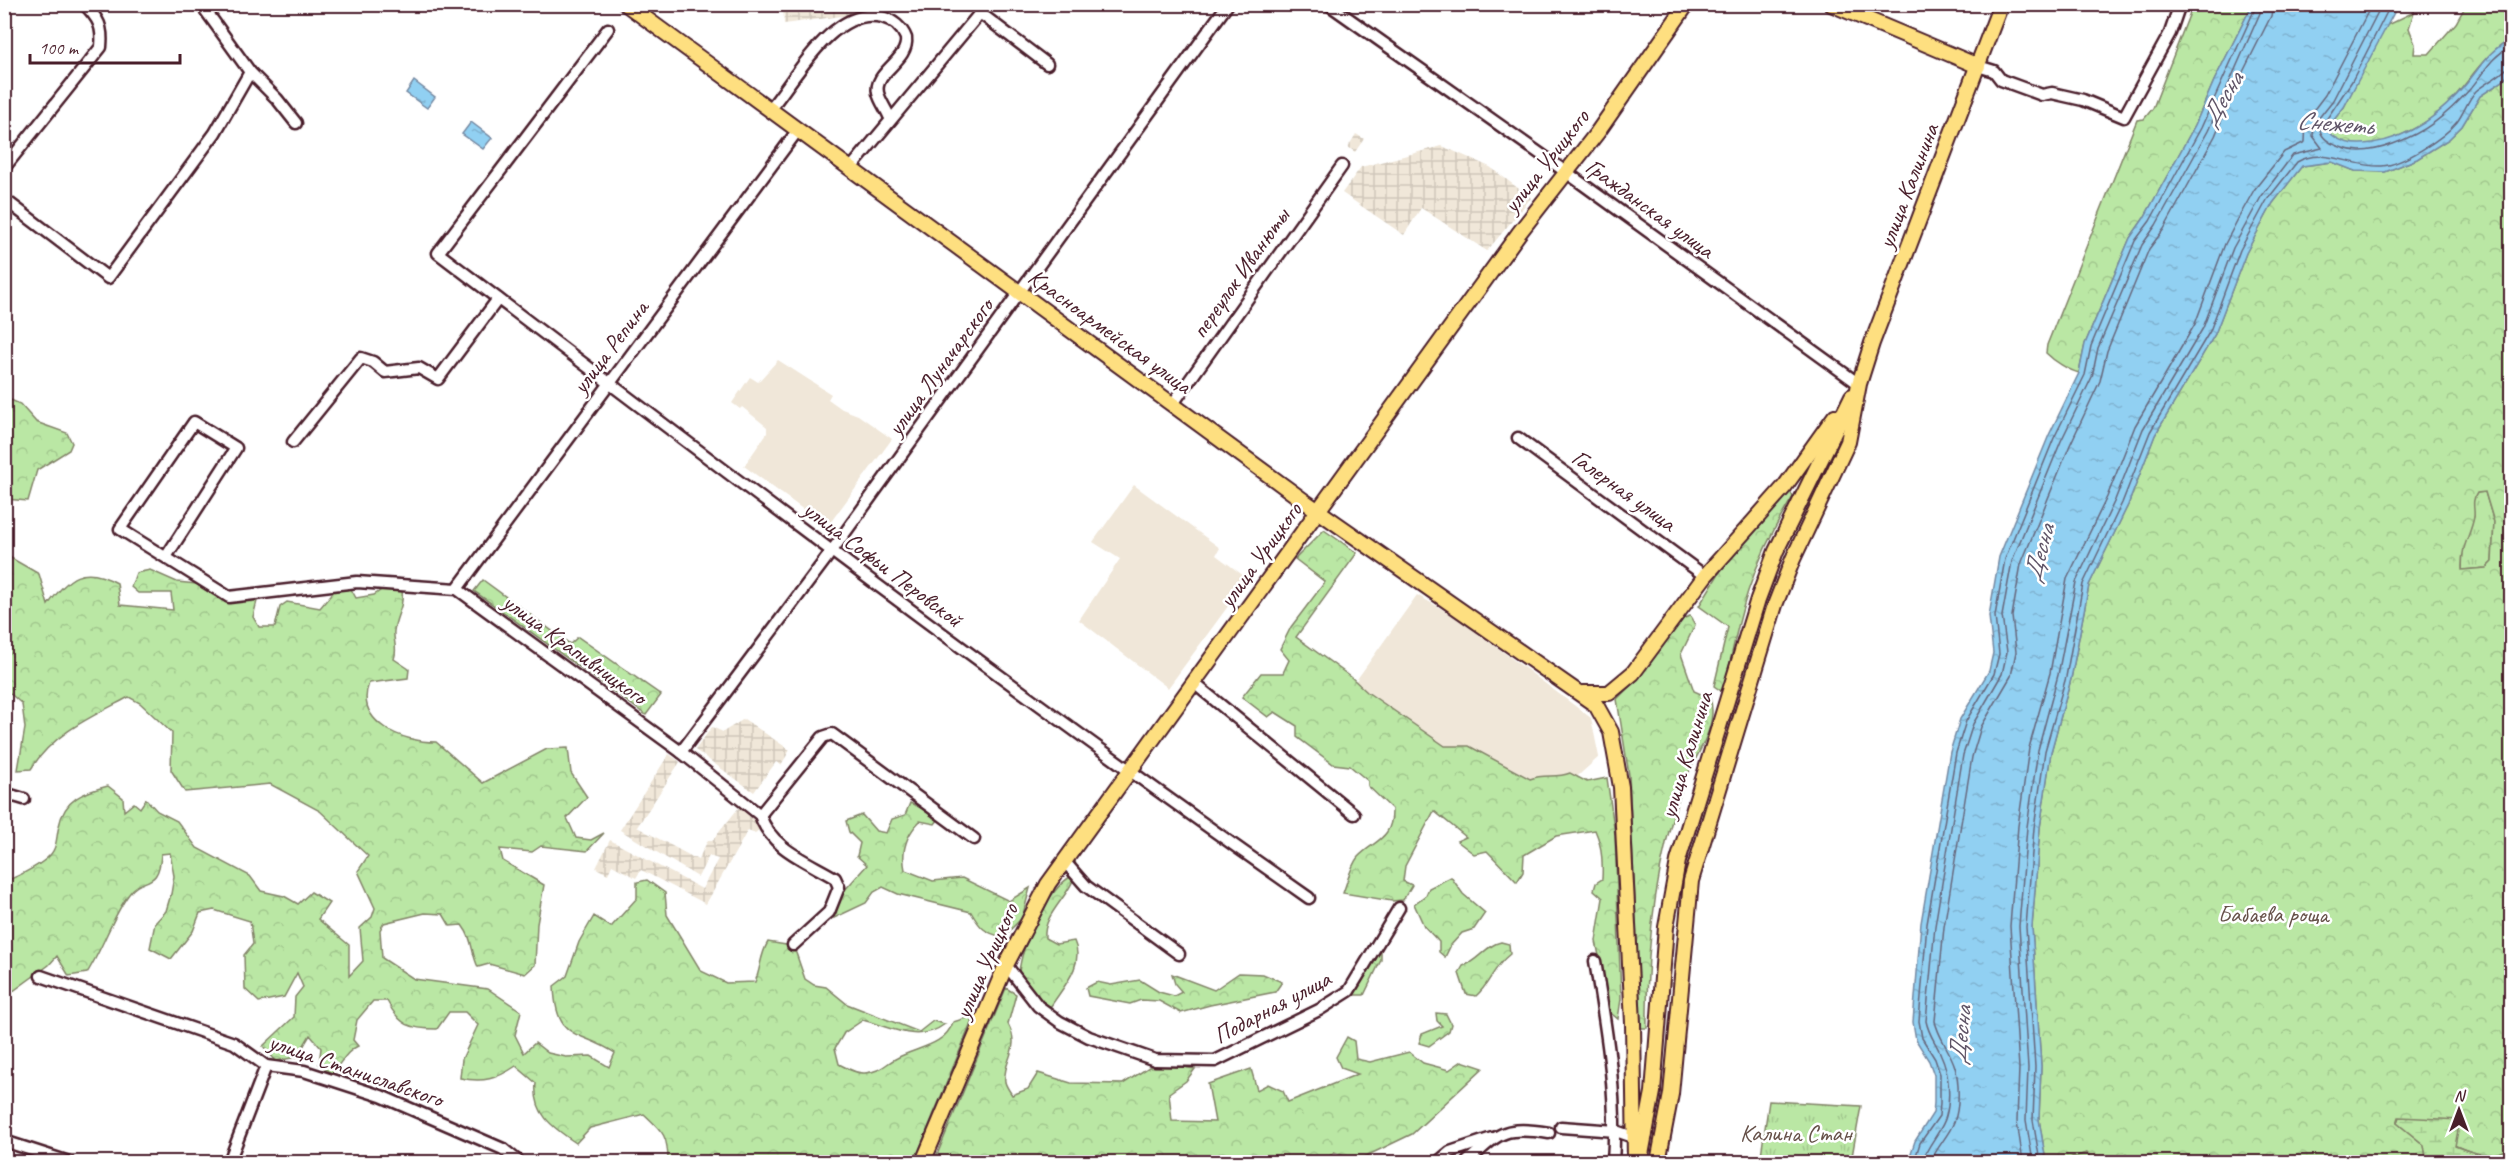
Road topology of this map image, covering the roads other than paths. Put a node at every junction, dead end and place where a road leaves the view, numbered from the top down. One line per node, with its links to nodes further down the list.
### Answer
1 (84, 4): 19 (street)
2 (201, 4): 13 (street)
3 (626, 4): 14 (main road, Красноармейская улица)
4 (1228, 4): 23 (street, улица Луначарского)
5 (1328, 4): 21 (street, Гражданская улица)
6 (1687, 4): 21 (main road, улица Урицкого)
7 (1831, 4): 12 (main road)
8 (2001, 4): 12 (main road, улица Калинина)
9 (2180, 4): 12 (street)
10 (608, 29): 24 (street, улица Софьи Перовской)
11 (1047, 64): 20 (street)
12 (1978, 66): 26 (main road, улица Калинина)
13 (250, 72): 16 (street); 22 (street)
14 (770, 109): 15 (street); 17 (main road, Красноармейская улица)
15 (889, 116)
16 (296, 123)
17 (798, 130): 20 (main road, Красноармейская улица); 25 (street, улица Репина)
18 (1342, 166): 27 (street, переулок Иванюты)
19 (4, 168)
20 (852, 168): 23 (main road, Красноармейская улица)
21 (1566, 172): 26 (street, Гражданская улица); 30 (main road, улица Урицкого)
22 (4, 199)
23 (1020, 294): 27 (main road, Красноармейская улица); 31 (street, улица Луначарского)
24 (498, 299): 25 (street, улица Софьи Перовской); 29 (street)
25 (609, 383): 31 (street, улица Софьи Перовской); 34 (street, улица Репина)
26 (1859, 384): 33 (main road); 66 (main road, улица Калинина); 67 (main road, улица Калинина)
27 (1172, 405): 30 (main road, Красноармейская улица)
28 (1518, 438): 33 (street, Галерная улица)
29 (293, 442)
30 (1319, 512): 35 (main road, улица Урицкого); 36 (main road, Красноармейская улица)
31 (831, 552): 37 (street, улица Луначарского); 38 (street, улица Софьи Перовской)
32 (166, 557): 32 (street); 34 (street)
33 (1705, 576): 36 (main road)
34 (457, 589): 37 (street, улица Крапивницкого)
35 (1195, 684): 38 (main road, улица Урицкого); 41 (street)
36 (1572, 689): 57 (main road, Красноармейская улица)
37 (681, 752): 42 (street, улица Крапивницкого)
38 (1131, 773): 44 (main road, улица Урицкого); 45 (street, улица Софьи Перовской)
39 (4, 793): 40 (street)
40 (24, 799)
41 (1354, 814)
42 (760, 816): 43 (street); 47 (street, улица Крапивницкого)
43 (974, 839)
44 (1065, 862): 48 (street); 50 (main road, улица Урицкого)
45 (1309, 898)
46 (1399, 908): 50 (street, Подарная улица)
47 (793, 945)
48 (1179, 954)
49 (1595, 961): 54 (street)
50 (1006, 965): 62 (main road, улица Урицкого)
51 (41, 976): 52 (street, улица Станиславского)
52 (266, 1066): 60 (street); 61 (street, улица Станиславского)
53 (1561, 1127): 54 (street)
54 (1616, 1131): 57 (street); 65 (street)
55 (1549, 1133): 56 (street)
56 (1494, 1137): 63 (street); 64 (street)
57 (1633, 1137): 66 (main road, Красноармейская улица)
58 (4, 1141): 59 (street)
59 (69, 1162)
60 (229, 1162)
61 (519, 1162)
62 (923, 1162)
63 (1438, 1162)
64 (1467, 1162)
65 (1613, 1162)
66 (1637, 1162)
67 (1658, 1162)

